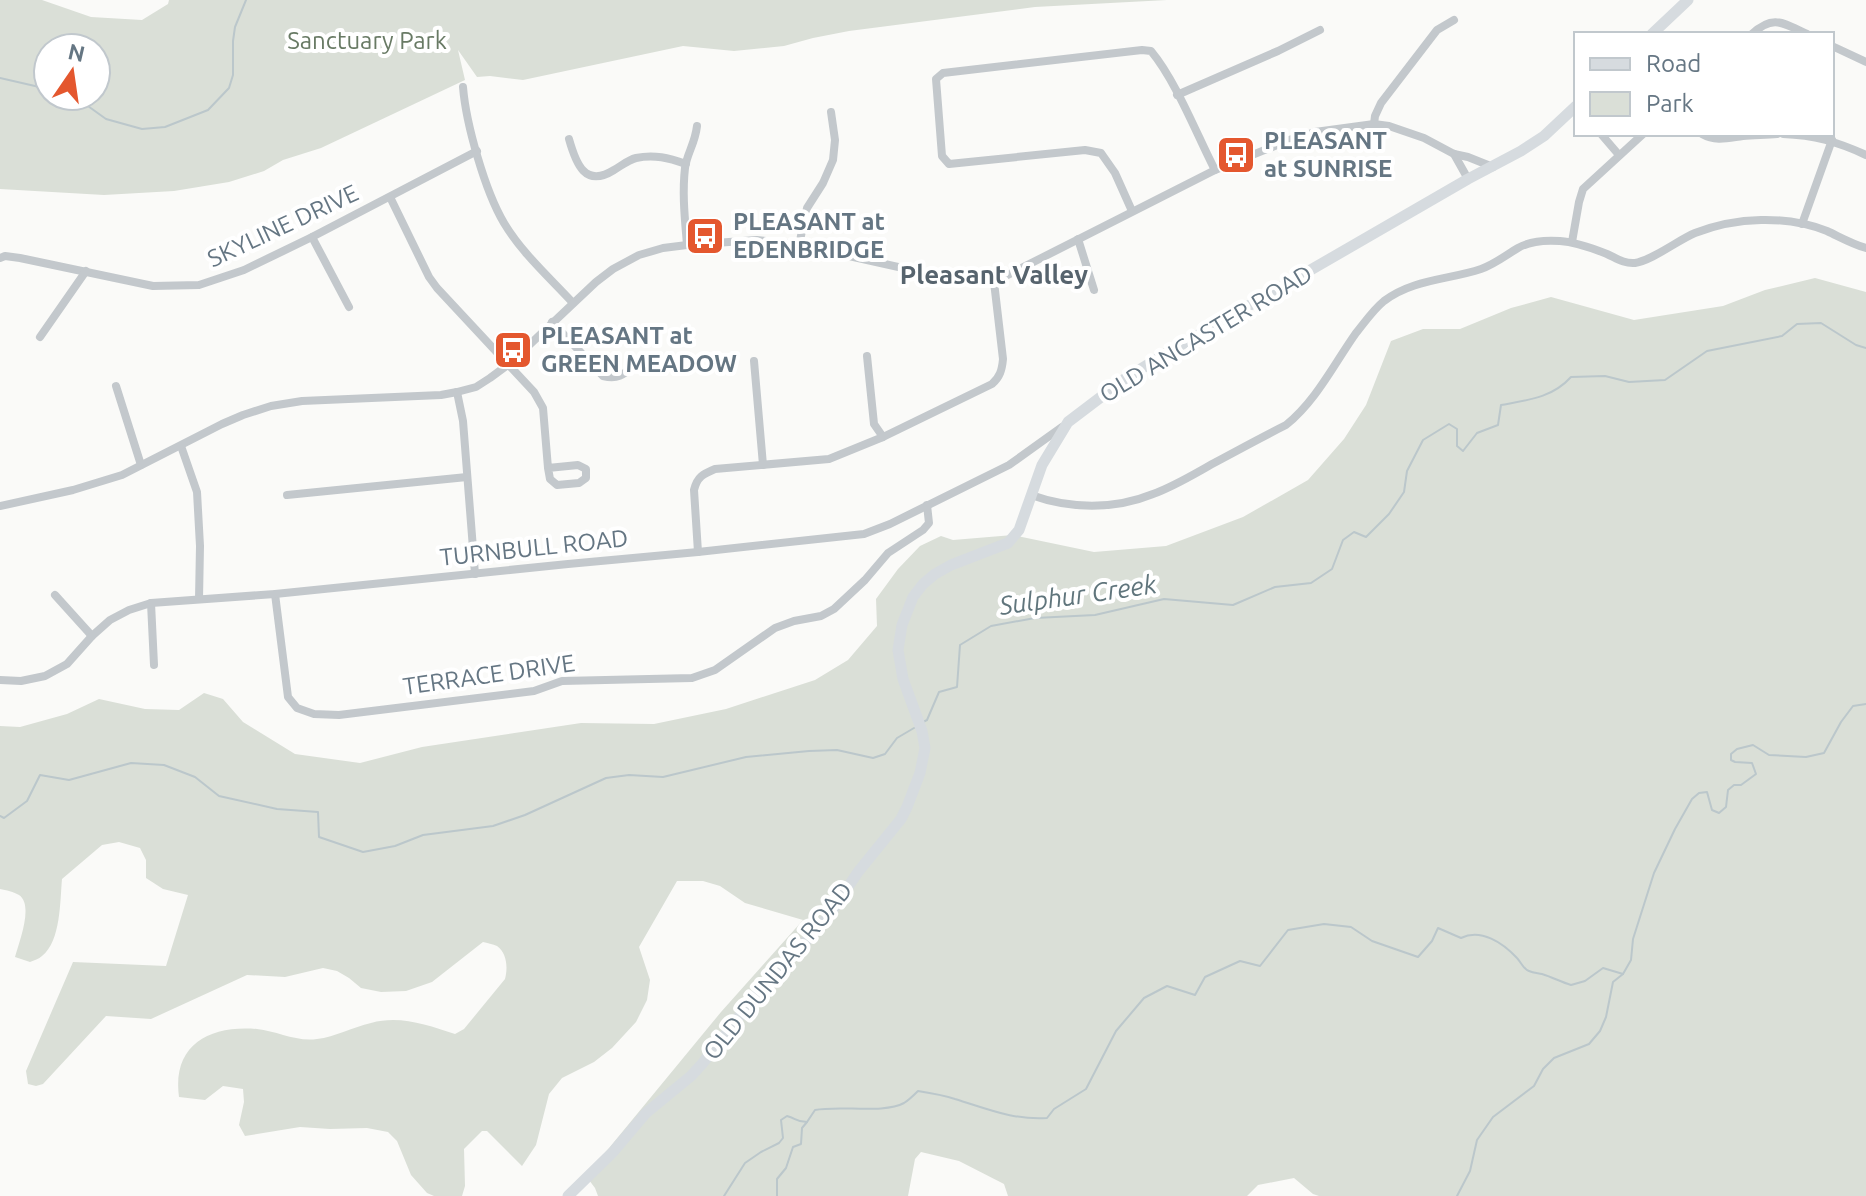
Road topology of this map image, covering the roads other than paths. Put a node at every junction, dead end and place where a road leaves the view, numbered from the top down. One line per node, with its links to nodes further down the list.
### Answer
1 (1688, 0): 4 (street)
2 (1454, 20): 13 (street)
3 (1320, 30): 10 (street)
4 (1654, 32)
5 (1754, 32): 6 (street)
6 (1803, 32)
7 (1834, 47): 8 (street)
8 (1866, 62)
9 (463, 87): 22 (street)
10 (1177, 95): 28 (street); 31 (street)
11 (1574, 108): 27 (street, OLD ANCASTER ROAD)
12 (831, 112): 37 (street)
13 (1374, 124): 23 (street); 28 (street)
14 (697, 126): 26 (street)
15 (1603, 136): 24 (street)
16 (1641, 136): 24 (street)
17 (1705, 136): 18 (street)
18 (1742, 136)
19 (1811, 136): 21 (street)
20 (569, 139): 26 (street)
21 (1832, 140): 25 (street); 32 (street)
22 (477, 151): 30 (street, SKYLINE DRIVE); 43 (street)
23 (1454, 154): 27 (street); 29 (street)
24 (1619, 155): 35 (street)
25 (1866, 155)
26 (686, 164): 36 (street)
27 (1493, 167): 29 (street, OLD ANCASTER ROAD)
28 (1215, 170): 31 (street)
29 (1468, 179): 53 (street, OLD ANCASTER ROAD)
30 (390, 197): 33 (street, SKYLINE DRIVE); 49 (street)
31 (1132, 211): 34 (street)
32 (1802, 224): 35 (street); 38 (street)
33 (312, 237): 40 (street, SKYLINE DRIVE); 44 (street)
34 (1078, 239): 41 (street); 42 (street)
35 (1572, 242): 61 (street)
36 (687, 245): 37 (street); 43 (street)
37 (799, 245): 41 (street)
38 (1866, 248)
39 (0, 258): 40 (street, SKYLINE DRIVE)
40 (86, 271): 46 (street)
41 (994, 282): 54 (street)
42 (1094, 290)
43 (573, 303): 45 (street)
44 (349, 307)
45 (552, 322): 49 (street); 50 (street)
46 (40, 337)
47 (867, 356): 54 (street)
48 (754, 361): 57 (street)
49 (509, 364): 52 (street); 58 (street)
50 (636, 364)
51 (116, 386): 56 (street)
52 (457, 392): 55 (street); 59 (street)
53 (1068, 422): 61 (street, OLD ANCASTER ROAD); 62 (street, TURNBULL ROAD)
54 (883, 437): 57 (street)
55 (181, 446): 56 (street); 68 (street)
56 (141, 465): 63 (street)
57 (763, 465): 64 (street)
58 (548, 468)
59 (467, 477): 60 (street); 65 (street)
60 (287, 495)
61 (1031, 495): 73 (street, OLD ANCASTER ROAD)
62 (927, 505): 64 (street, TURNBULL ROAD); 66 (street, TERRACE DRIVE)
63 (0, 506)
64 (698, 552): 65 (street, TURNBULL ROAD)
65 (475, 574): 66 (street, TURNBULL ROAD)
66 (275, 594): 68 (street, TURNBULL ROAD)
67 (55, 595): 70 (street)
68 (199, 599): 69 (street, TURNBULL ROAD)
69 (151, 603): 70 (street, TURNBULL ROAD); 71 (street)
70 (92, 636): 72 (street, TURNBULL ROAD)
71 (154, 665)
72 (0, 680)
73 (914, 712): 74 (street, OLD DUNDAS ROAD)
74 (568, 1196)

